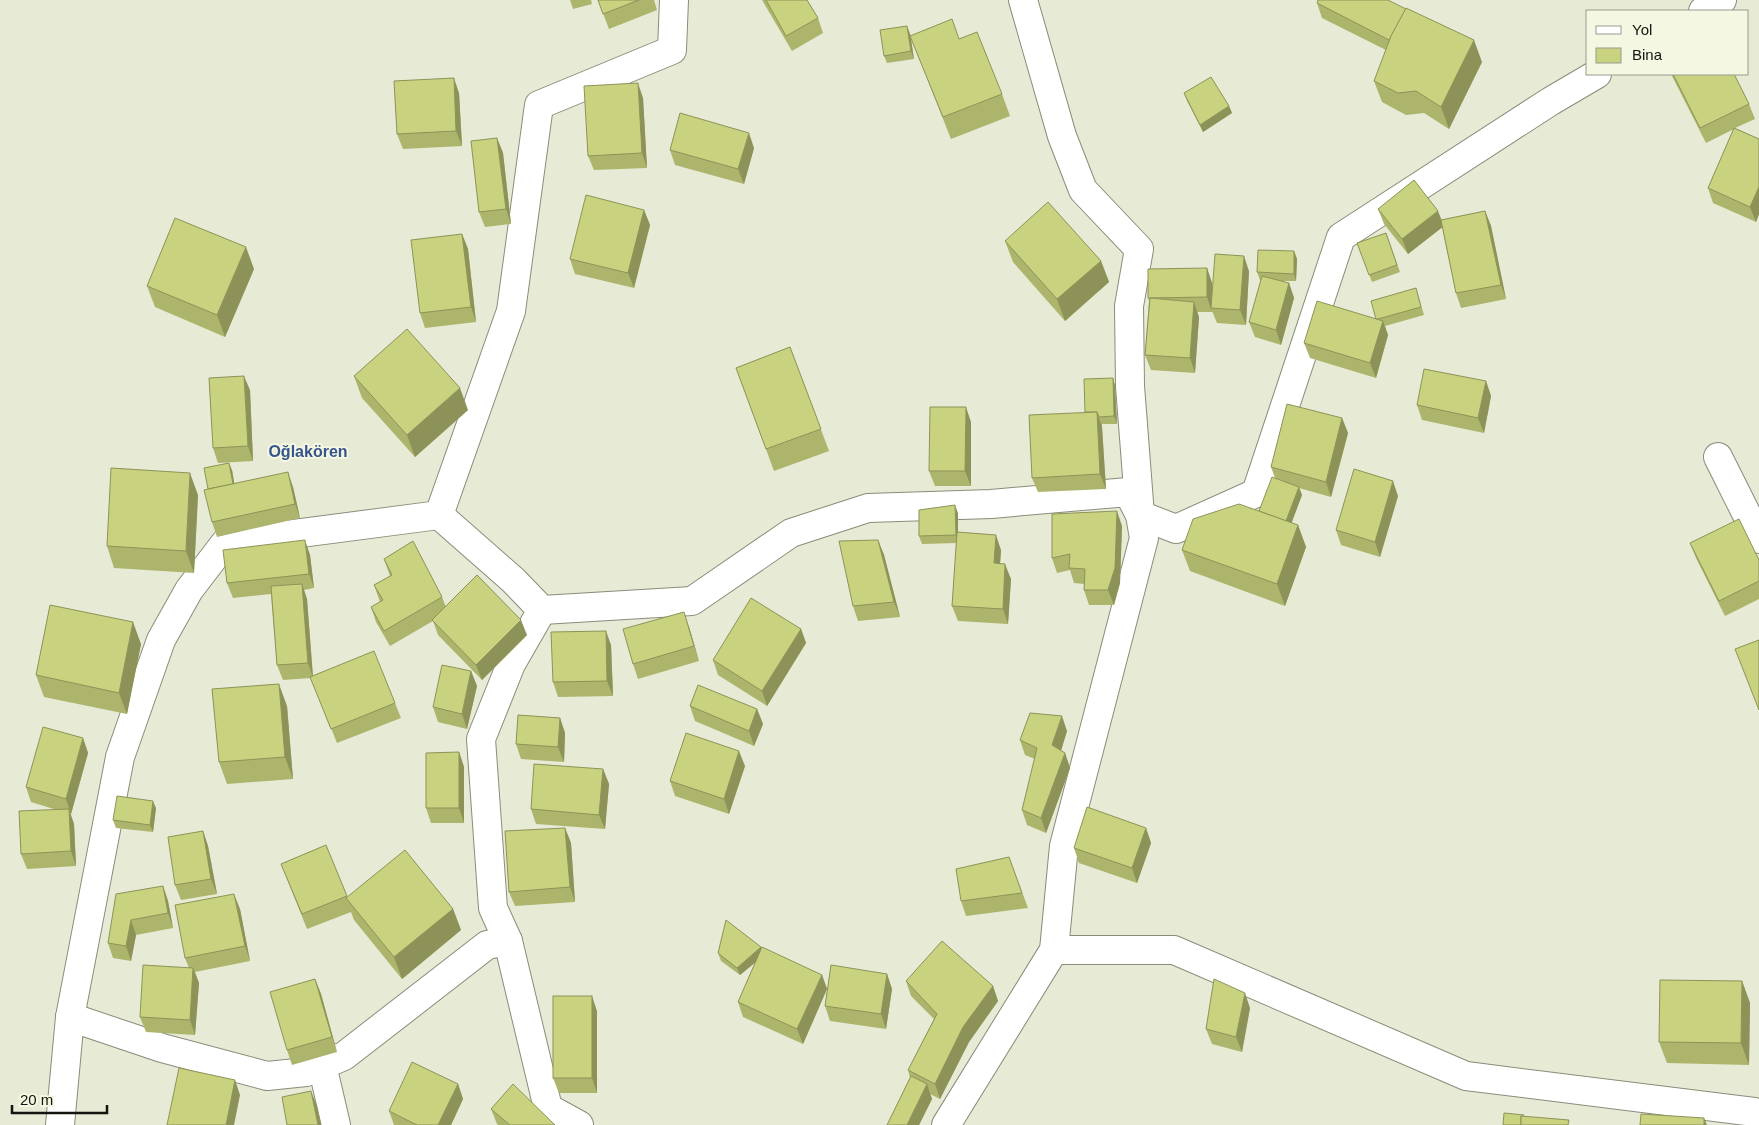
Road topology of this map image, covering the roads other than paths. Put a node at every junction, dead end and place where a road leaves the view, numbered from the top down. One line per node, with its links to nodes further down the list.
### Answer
1 (674, 0): 7 (street)
2 (1023, 0): 8 (street)
3 (1722, 0): 4 (street)
4 (1705, 10)
5 (1595, 75): 8 (street)
6 (1718, 458): 9 (street)
7 (438, 515): 10 (street); 13 (street)
8 (1140, 515): 10 (street); 12 (street)
9 (1759, 539)
10 (542, 610): 11 (street)
11 (508, 941): 14 (street); 18 (street)
12 (1054, 950): 15 (street); 19 (street)
13 (70, 1017): 14 (street); 16 (street)
14 (322, 1066): 17 (street)
15 (1754, 1114)
16 (60, 1125)
17 (336, 1125)
18 (579, 1125)
19 (946, 1125)

